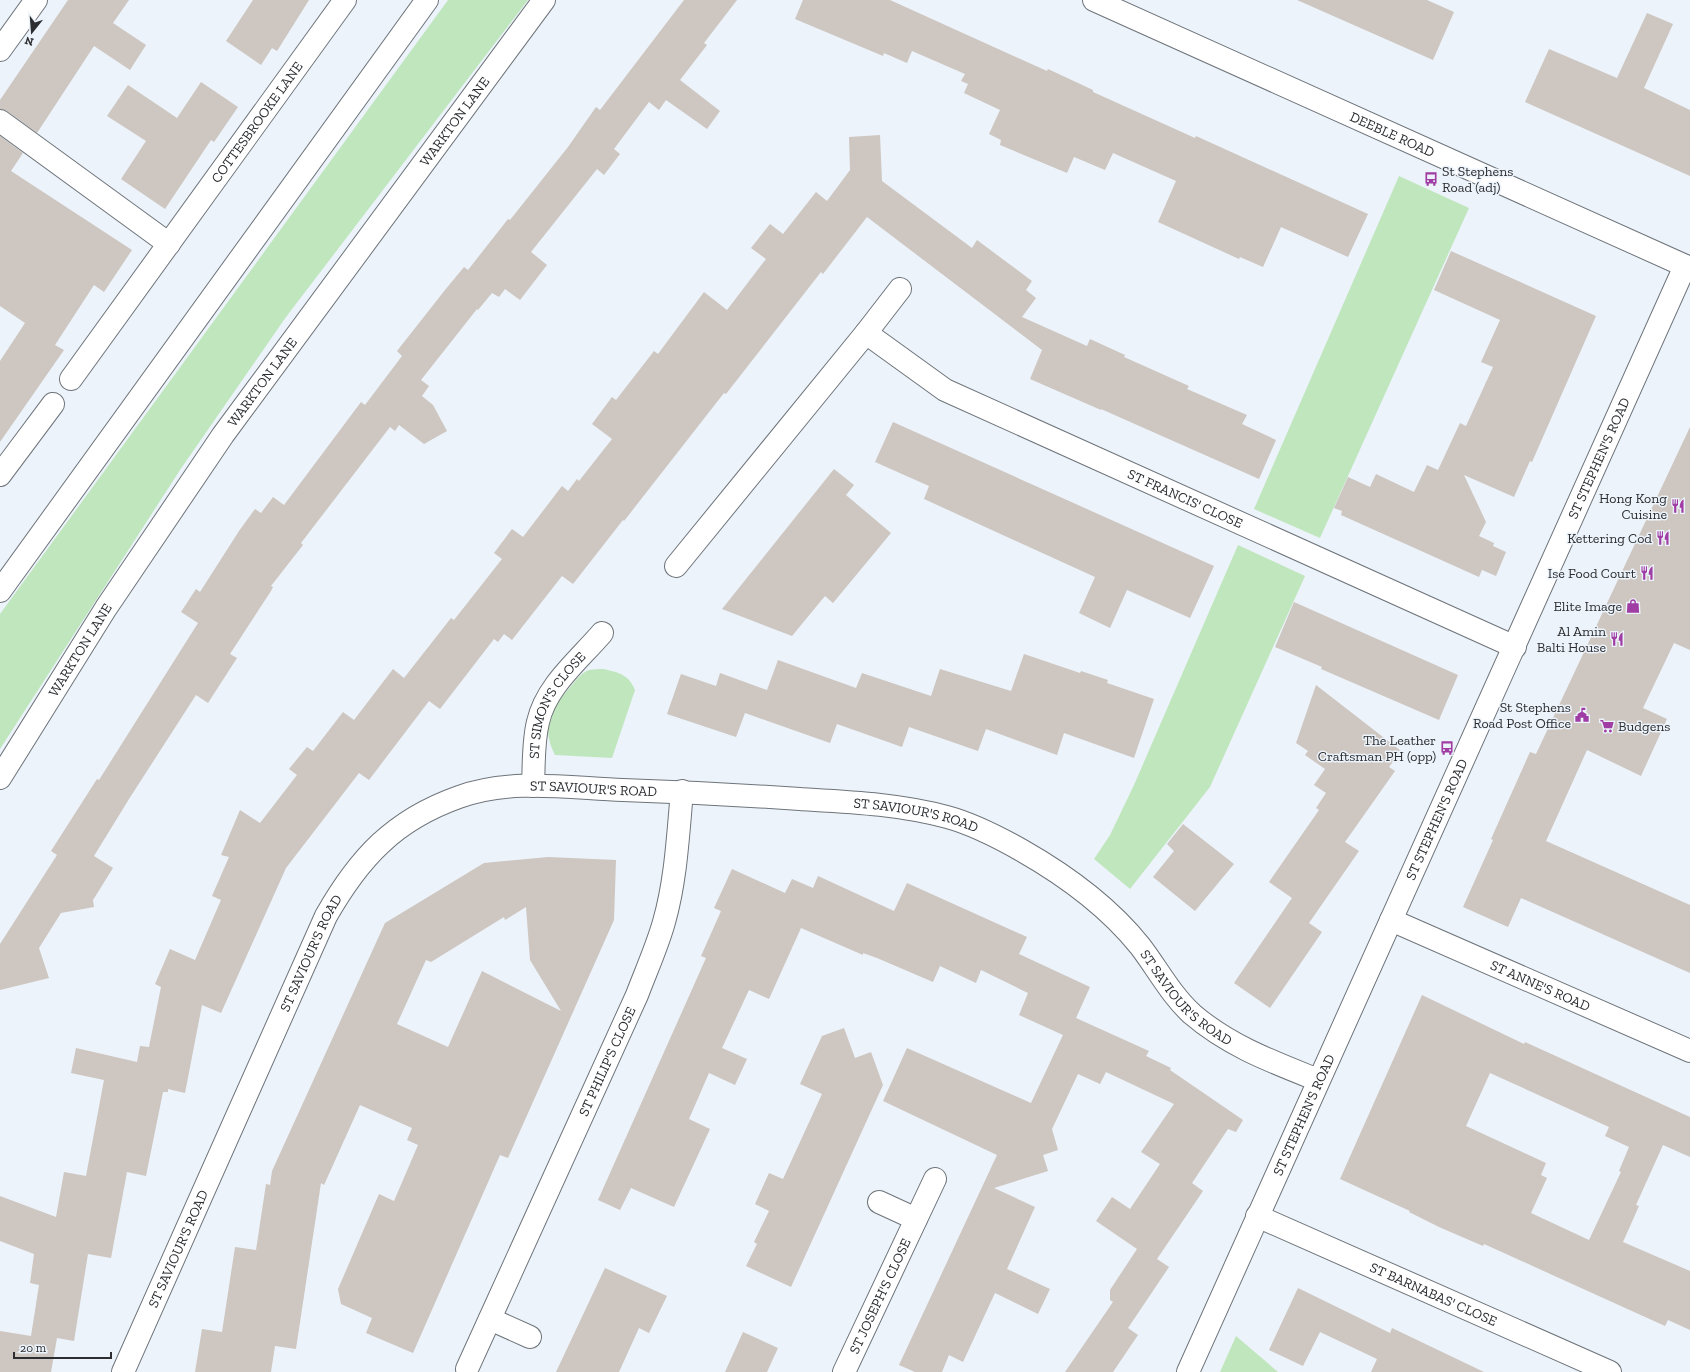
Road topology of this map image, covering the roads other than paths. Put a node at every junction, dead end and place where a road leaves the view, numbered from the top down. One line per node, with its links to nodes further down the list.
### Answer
1 (36, 0): 7 (street)
2 (345, 0): 9 (street, COTTESBROOKE LANE)
3 (426, 0): 17 (street)
4 (544, 0): 20 (street, WARKTON LANE)
5 (1094, 0): 6 (street, DEEBLE ROAD)
6 (1116, 5): 10 (street, DEEBLE ROAD)
7 (0, 50)
8 (0, 121): 9 (street)
9 (169, 244): 13 (street, COTTESBROOKE LANE)
10 (1688, 267): 19 (street, ST STEPHEN'S ROAD)
11 (900, 289): 12 (street)
12 (866, 333): 16 (street); 19 (street, ST FRANCIS' CLOSE)
13 (71, 378)
14 (53, 404): 15 (street)
15 (0, 474)
16 (676, 566)
17 (0, 591)
18 (602, 633): 21 (street, ST SIMON'S CLOSE)
19 (1515, 647): 23 (street, ST STEPHEN'S ROAD)
20 (0, 778)
21 (533, 786): 22 (street, ST SAVIOUR'S ROAD); 33 (street, ST SAVIOUR'S ROAD)
22 (682, 792): 25 (street, ST SAVIOUR'S ROAD); 30 (street, ST PHILIP'S CLOSE)
23 (1391, 920): 24 (street, ST ANNE'S ROAD); 25 (street, ST STEPHEN'S ROAD)
24 (1690, 1052)
25 (1318, 1080): 28 (street, ST STEPHEN'S ROAD)
26 (934, 1179): 29 (street, ST JOSEPH'S CLOSE)
27 (879, 1202): 29 (street)
28 (1257, 1216): 35 (street, ST STEPHEN'S ROAD); 36 (street, ST BARNABAS' CLOSE)
29 (916, 1219): 34 (street, ST JOSEPH'S CLOSE)
30 (490, 1319): 31 (street); 32 (street, ST PHILIP'S CLOSE)
31 (530, 1337)
32 (467, 1369)
33 (124, 1372)
34 (844, 1372)
35 (1188, 1372)
36 (1610, 1372)

